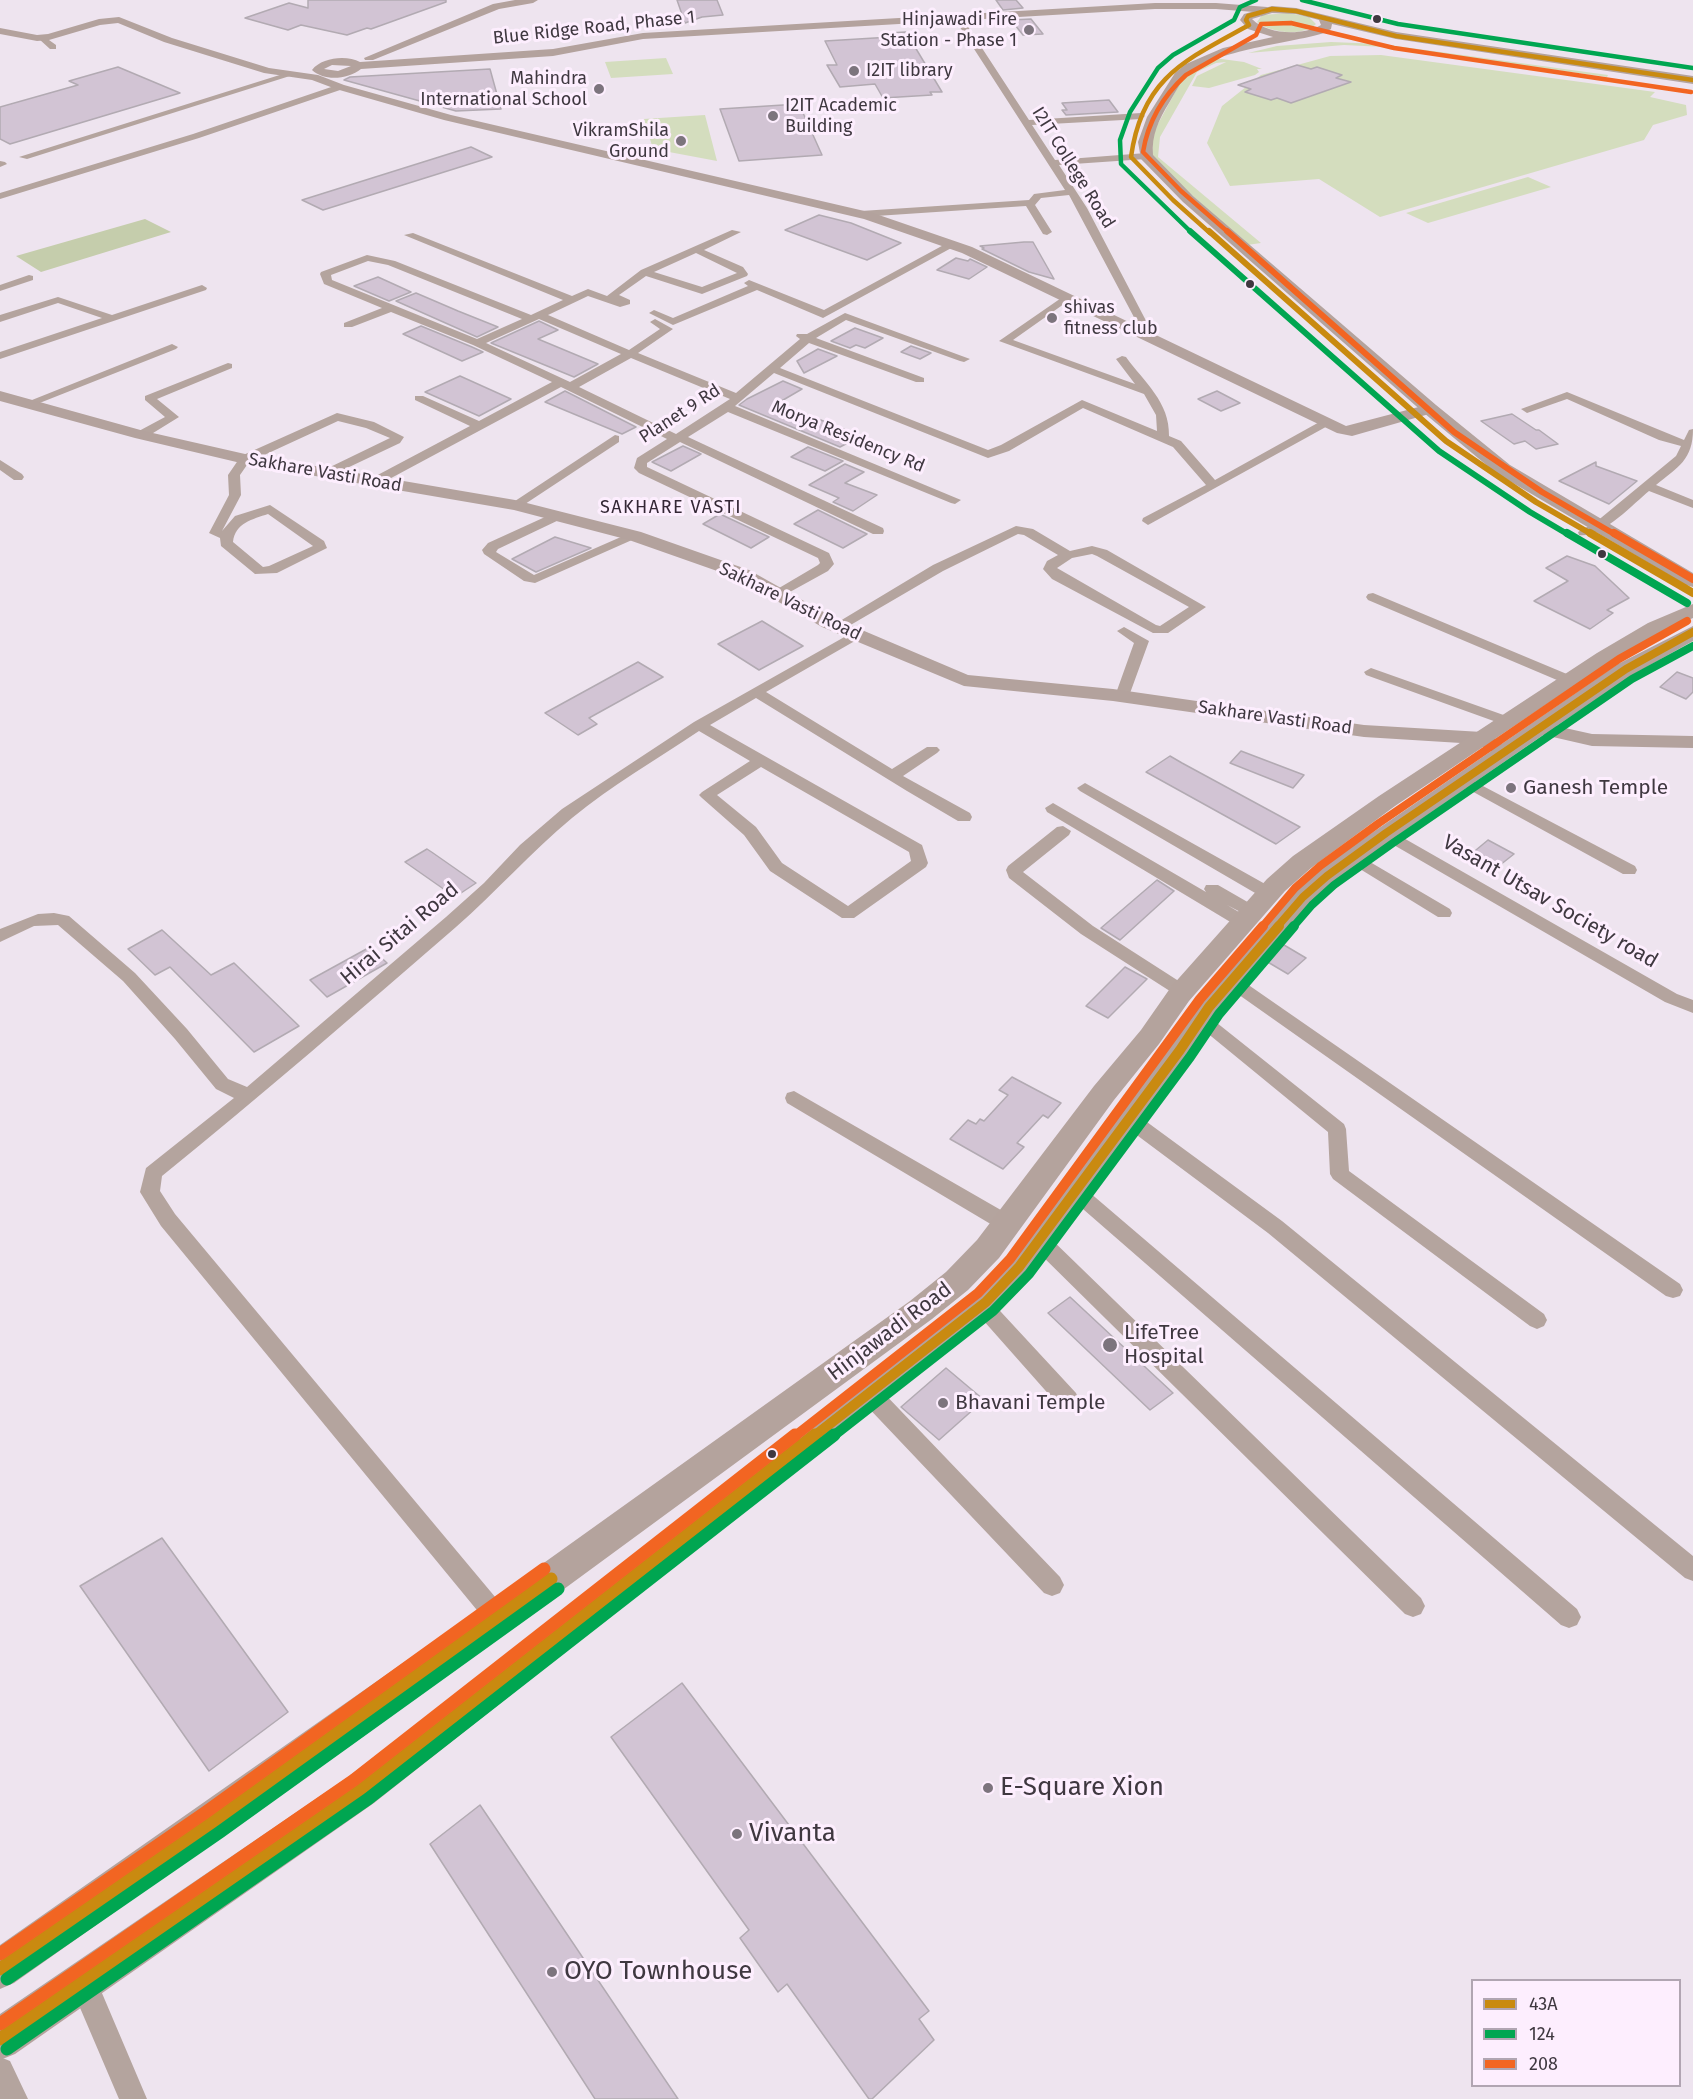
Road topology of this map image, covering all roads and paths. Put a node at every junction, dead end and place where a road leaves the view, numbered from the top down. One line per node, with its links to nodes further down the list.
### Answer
1 (509, 0): 15 (street)
2 (521, 0): 3 (street); 15 (street)
3 (533, 0)
4 (1280, 0): 7 (main road)
5 (1303, 0): 8 (main road)
6 (950, 7): 9 (street)
7 (1267, 10): 8 (main road); 9 (street, Blue Ridge Road, Phase 1); 10 (main road)
8 (1322, 17): 12 (main road); 18 (main road)
9 (959, 20): 10 (street, Blue Ridge Road, Phase 1); 15 (street, Blue Ridge Road, Phase 1); 21 (street, I2IT College Road)
10 (1248, 24): 12 (main road); 20 (main road)
11 (0, 31): 13 (street)
12 (1301, 35): 18 (main road); 20 (main road)
13 (42, 37): 14 (street); 16 (street)
14 (53, 47)
15 (353, 65): 17 (street)
16 (289, 75): 17 (street); 23 (street)
17 (319, 75): 19 (street)
18 (1693, 82)
19 (340, 87): 26 (street); 28 (street)
20 (1148, 116): 21 (street); 22 (main road)
21 (1027, 123): 24 (street, I2IT College Road)
22 (1139, 156): 24 (street); 65 (main road); 67 (main road)
23 (24, 157)
24 (1053, 163): 25 (street, I2IT College Road)
25 (1072, 192): 27 (street); 48 (street, I2IT College Road)
26 (0, 196)
27 (1029, 203): 28 (street); 30 (street)
28 (861, 214): 32 (street)
29 (736, 232): 33 (street)
30 (1047, 232)
31 (409, 236): 41 (street)
32 (951, 244): 40 (street); 47 (street, Planet 9 Rd)
33 (697, 250): 34 (street); 36 (street)
34 (645, 272): 36 (street); 41 (street)
35 (29, 278): 38 (street)
36 (736, 278): 37 (street)
37 (758, 286): 47 (street); 51 (street)
38 (0, 288)
39 (202, 288): 44 (street)
40 (1067, 297): 48 (street); 59 (street)
41 (571, 299): 43 (street)
42 (391, 308): 43 (street); 46 (street); 49 (street)
43 (534, 316): 49 (street); 51 (street)
44 (112, 318): 45 (street); 52 (street)
45 (0, 319)
46 (348, 325)
47 (815, 325): 53 (street); 56 (street, Planet 9 Rd); 57 (street)
48 (1149, 336): 69 (street)
49 (477, 343): 58 (street)
50 (172, 347): 63 (street)
51 (630, 354): 58 (street); 62 (street)
52 (0, 356)
53 (964, 359)
54 (1122, 359): 59 (street)
55 (228, 366): 72 (street)
56 (773, 369): 62 (street, Planet 9 Rd); 73 (street)
57 (920, 380)
58 (565, 384): 70 (street); 74 (street)
59 (1148, 392): 73 (street)
60 (0, 396): 63 (street, Sakhare Vasti Road)
61 (419, 398): 70 (street)
62 (738, 398): 64 (street, Planet 9 Rd)
63 (28, 404): 72 (street, Sakhare Vasti Road)
64 (727, 407): 74 (street, Planet 9 Rd); 85 (street, Morya Residency Rd)
65 (1430, 409): 67 (street); 90 (main road)
66 (1527, 409): 76 (street)
67 (1413, 413): 69 (street); 92 (main road)
68 (1578, 413): 78 (street)
69 (1327, 423): 83 (street)
70 (479, 426): 82 (street)
71 (1693, 433): 76 (street)
72 (141, 435): 77 (street, Sakhare Vasti Road)
73 (1163, 436): 83 (street)
74 (678, 438): 91 (street); 98 (street, Planet 9 Rd)
75 (615, 439): 87 (street)
76 (1686, 444): 78 (street)
77 (245, 459): 80 (street, Sakhare Vasti Road); 80 (street); 93 (street)
78 (1687, 460): 84 (street)
79 (0, 464): 81 (street)
80 (328, 473): 82 (street, Sakhare Vasti Road)
81 (18, 477)
82 (376, 482): 87 (street, Sakhare Vasti Road)
83 (1213, 486): 89 (street)
84 (1647, 486): 86 (street); 90 (street)
85 (955, 500)
86 (1693, 504)
87 (515, 505): 88 (street, Sakhare Vasti Road)
88 (556, 516): 94 (street, Sakhare Vasti Road); 94 (street)
89 (1148, 521)
90 (1601, 525): 92 (street); 96 (main road)
91 (879, 531)
92 (1584, 532): 97 (main road)
93 (227, 536): 93 (street)
94 (635, 536): 98 (street, Sakhare Vasti Road)
95 (1068, 555): 95 (street); 101 (street)
96 (1693, 581)
97 (1693, 593)
98 (779, 594): 101 (street, Sakhare Vasti Road)
99 (1373, 597): 106 (street)
100 (1693, 610): 106 (main road, Hinjawadi Road)
101 (837, 627): 104 (street, Sakhare Vasti Road)
102 (1124, 631): 108 (street)
103 (1693, 632): 110 (main road)
104 (855, 635): 107 (street, Hirai Sitai Road); 108 (street, Sakhare Vasti Road)
105 (1371, 672): 111 (street)
106 (1569, 680): 111 (main road, Hinjawadi Road)
107 (756, 693): 109 (street, Hirai Sitai Road); 115 (street)
108 (1122, 696): 111 (street, Sakhare Vasti Road)
109 (699, 725): 114 (street); 132 (street, Hirai Sitai Road)
110 (1538, 728): 111 (main road); 112 (street)
111 (1498, 737): 116 (main road); 125 (main road, Hinjawadi Road)
112 (1693, 742)
113 (932, 750): 115 (street)
114 (760, 761): 114 (street)
115 (892, 776): 119 (street)
116 (1462, 780): 122 (main road); 124 (street)
117 (1085, 788): 125 (street)
118 (1053, 808): 125 (street)
119 (964, 817)
120 (1095, 821): 125 (street)
121 (1063, 831): 129 (street)
122 (1386, 833): 123 (main road); 130 (street, Vasant Utsav Society road)
123 (1353, 857): 126 (street); 128 (main road)
124 (1629, 870)
125 (1254, 909): 129 (main road, Hinjawadi Road)
126 (1444, 914)
127 (0, 936): 132 (street)
128 (1231, 981): 131 (main road); 138 (street)
129 (1182, 991): 136 (main road, Hinjawadi Road)
130 (1693, 1007)
131 (1201, 1019): 134 (main road); 140 (street)
132 (251, 1094): 147 (street, Hirai Sitai Road)
133 (794, 1098): 136 (street)
134 (1129, 1119): 135 (main road); 143 (street)
135 (1076, 1191): 137 (main road); 146 (street)
136 (1006, 1223): 147 (main road, Hinjawadi Road)
137 (1039, 1240): 139 (main road); 145 (street)
138 (1672, 1290)
139 (982, 1305): 141 (main road); 142 (street)
140 (1537, 1320)
141 (870, 1394): 144 (street); 149 (main road)
142 (1068, 1400)
143 (1693, 1570)
144 (1052, 1586)
145 (1413, 1606)
146 (1569, 1617)
147 (498, 1618): 148 (main road, Hinjawadi Road)
148 (0, 1969)
149 (83, 1982): 150 (main road); 153 (street)
150 (0, 2040)
151 (0, 2071): 152 (street)
152 (14, 2099)
153 (133, 2099)

